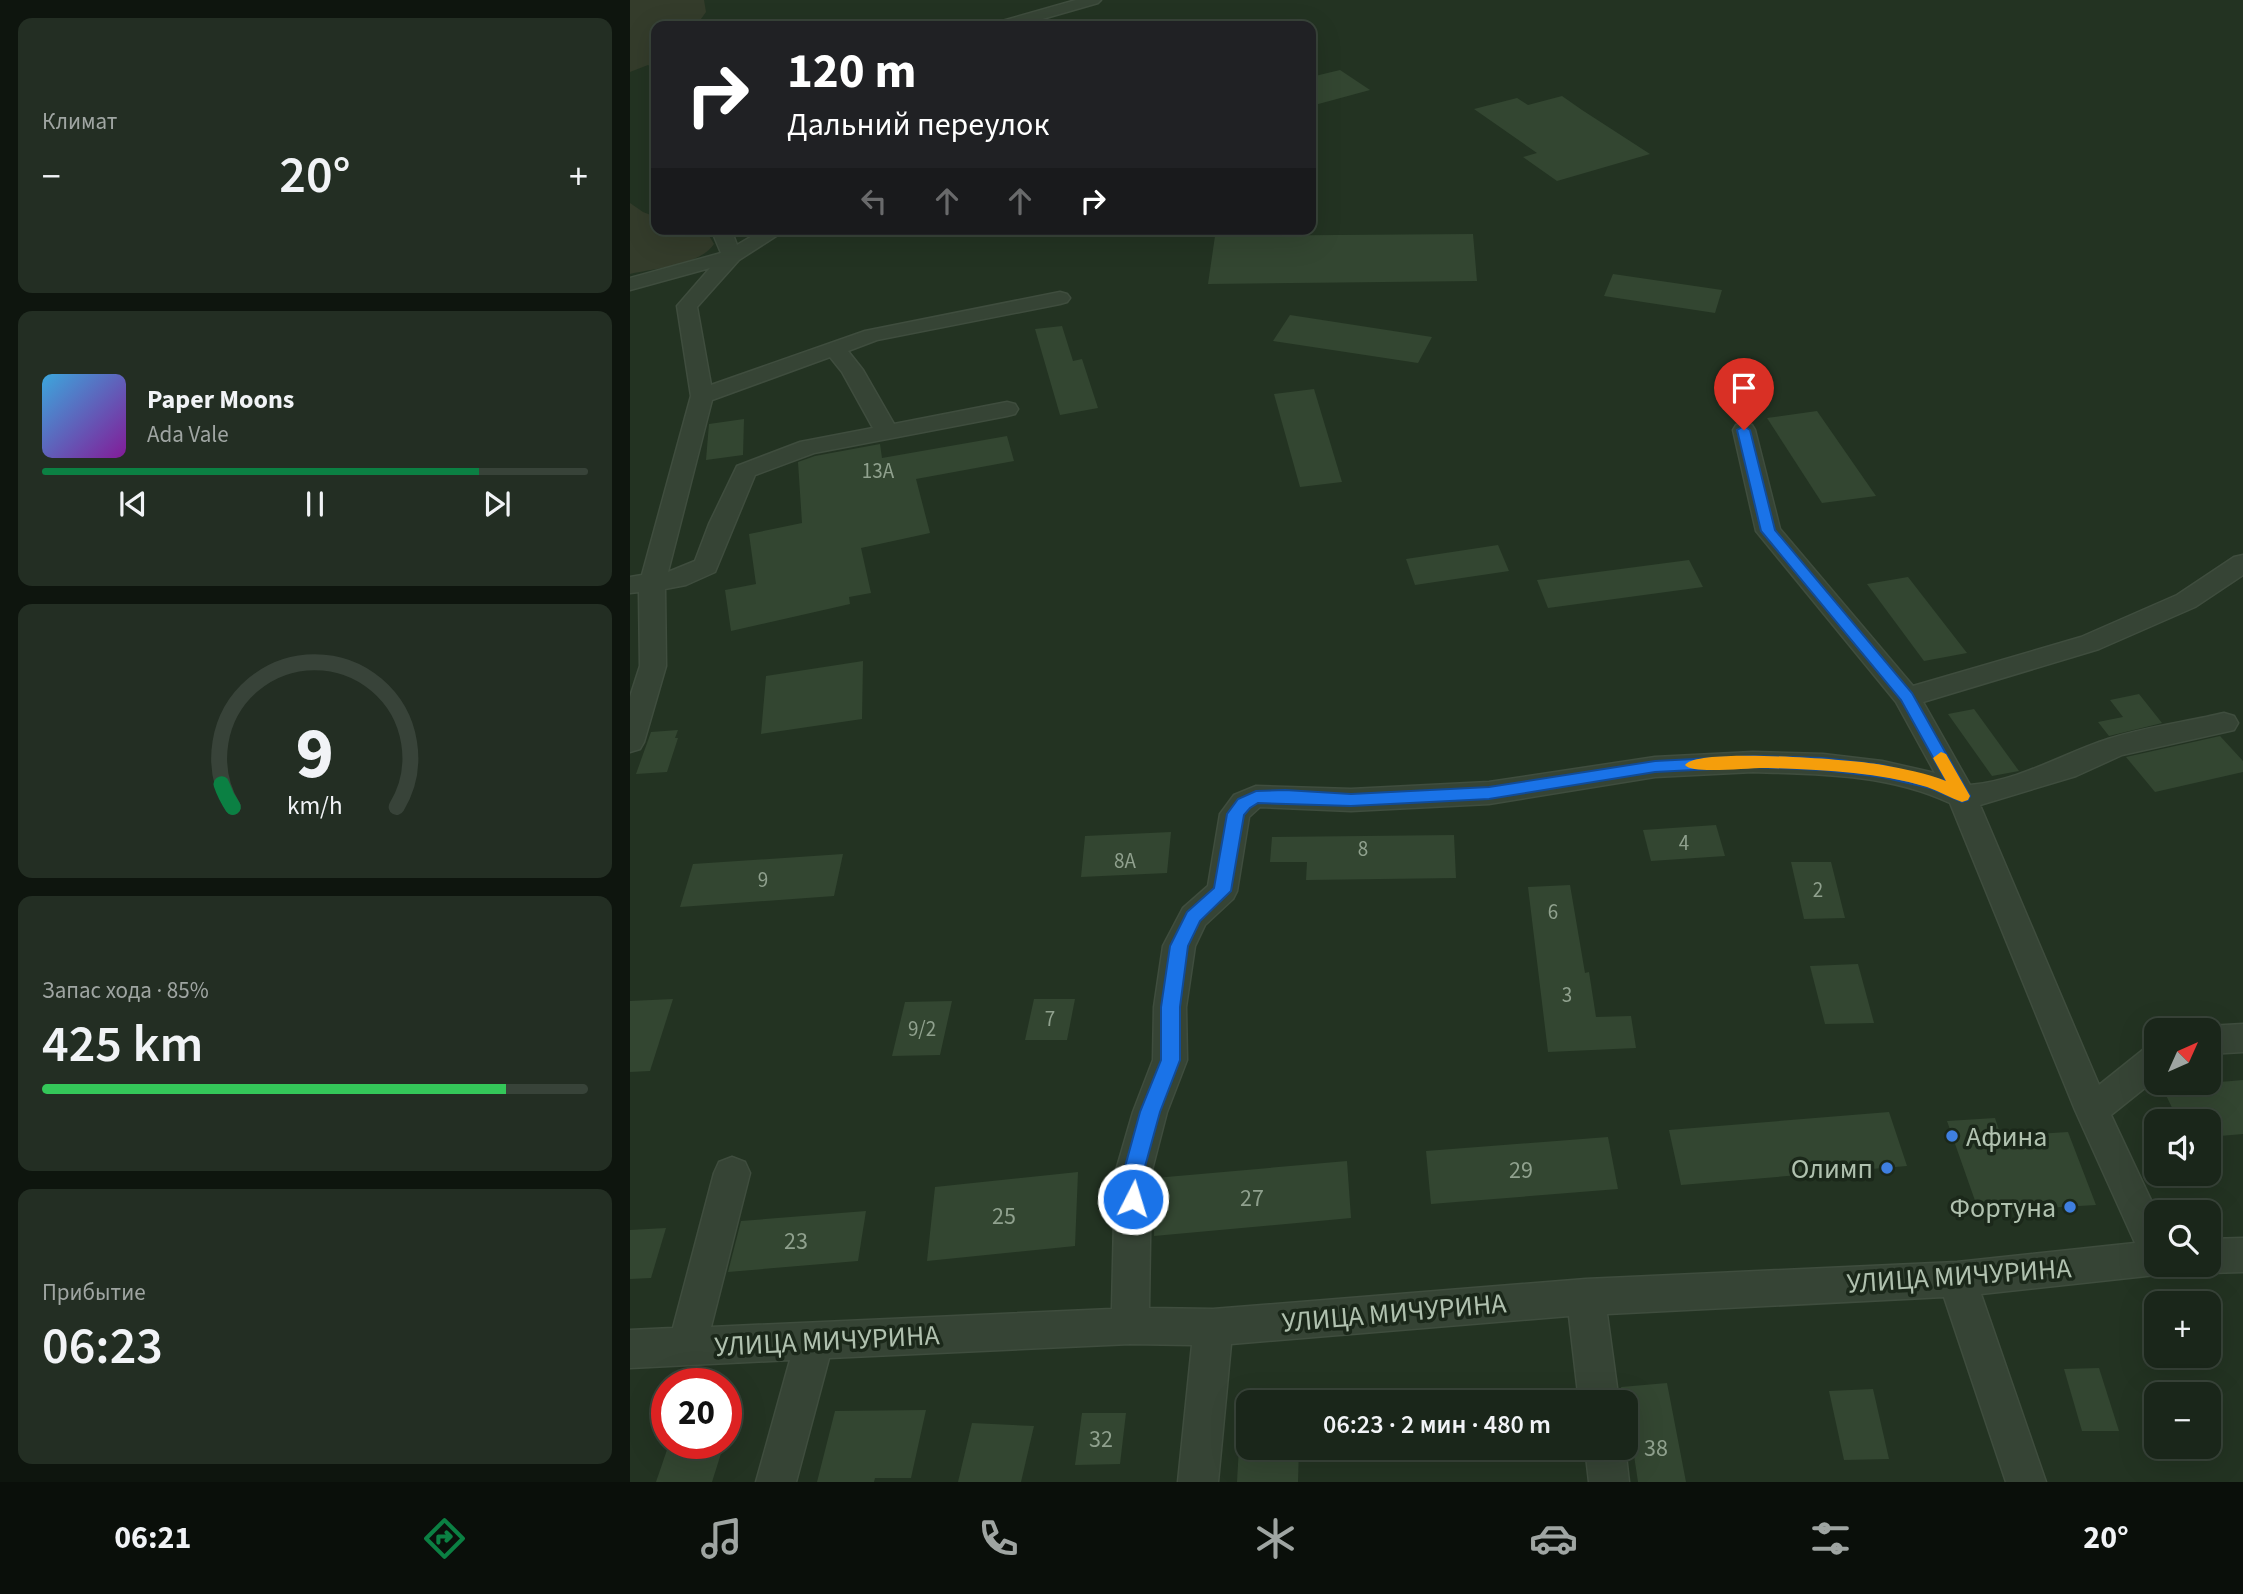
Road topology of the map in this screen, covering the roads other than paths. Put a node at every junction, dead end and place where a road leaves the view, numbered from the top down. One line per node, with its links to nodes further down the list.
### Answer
1 (1094, 0): 2 (street)
2 (1018, 21)
3 (723, 235): 5 (street)
4 (768, 235): 5 (street)
5 (732, 256): 6 (street); 9 (street)
6 (630, 284)
7 (1060, 298): 8 (street)
8 (834, 348): 9 (street); 12 (street)
9 (702, 397): 14 (street)
10 (1007, 409): 12 (street)
11 (1744, 430): 15 (street)
12 (887, 432): 14 (street)
13 (2243, 563): 15 (street)
14 (641, 584): 17 (street)
15 (1907, 697): 18 (street)
16 (2224, 723): 18 (street)
17 (630, 743)
18 (1962, 796): 22 (street); 30 (street)
19 (2243, 1038): 20 (street)
20 (2221, 1039)
21 (2144, 1069): 22 (street)
22 (2092, 1110): 24 (street)
23 (732, 1173): 33 (street)
24 (2144, 1224)
25 (2243, 1255): 26 (street)
26 (2221, 1256)
27 (2144, 1259): 28 (street, УЛИЦА МИЧУРИНА)
28 (1957, 1279): 29 (street, УЛИЦА МИЧУРИНА); 40 (street)
29 (1586, 1297): 31 (street, УЛИЦА МИЧУРИНА); 35 (street)
30 (1130, 1326): 31 (street, УЛИЦА МИЧУРИНА); 32 (street, УЛИЦА МИЧУРИНА)
31 (1213, 1327): 38 (street)
32 (814, 1341): 33 (street, УЛИЦА МИЧУРИНА); 37 (street)
33 (687, 1346): 34 (street, УЛИЦА МИЧУРИНА)
34 (630, 1349)
35 (1598, 1390)
36 (1606, 1460): 39 (street)
37 (776, 1482)
38 (1198, 1482)
39 (1609, 1482)
40 (2026, 1482)

